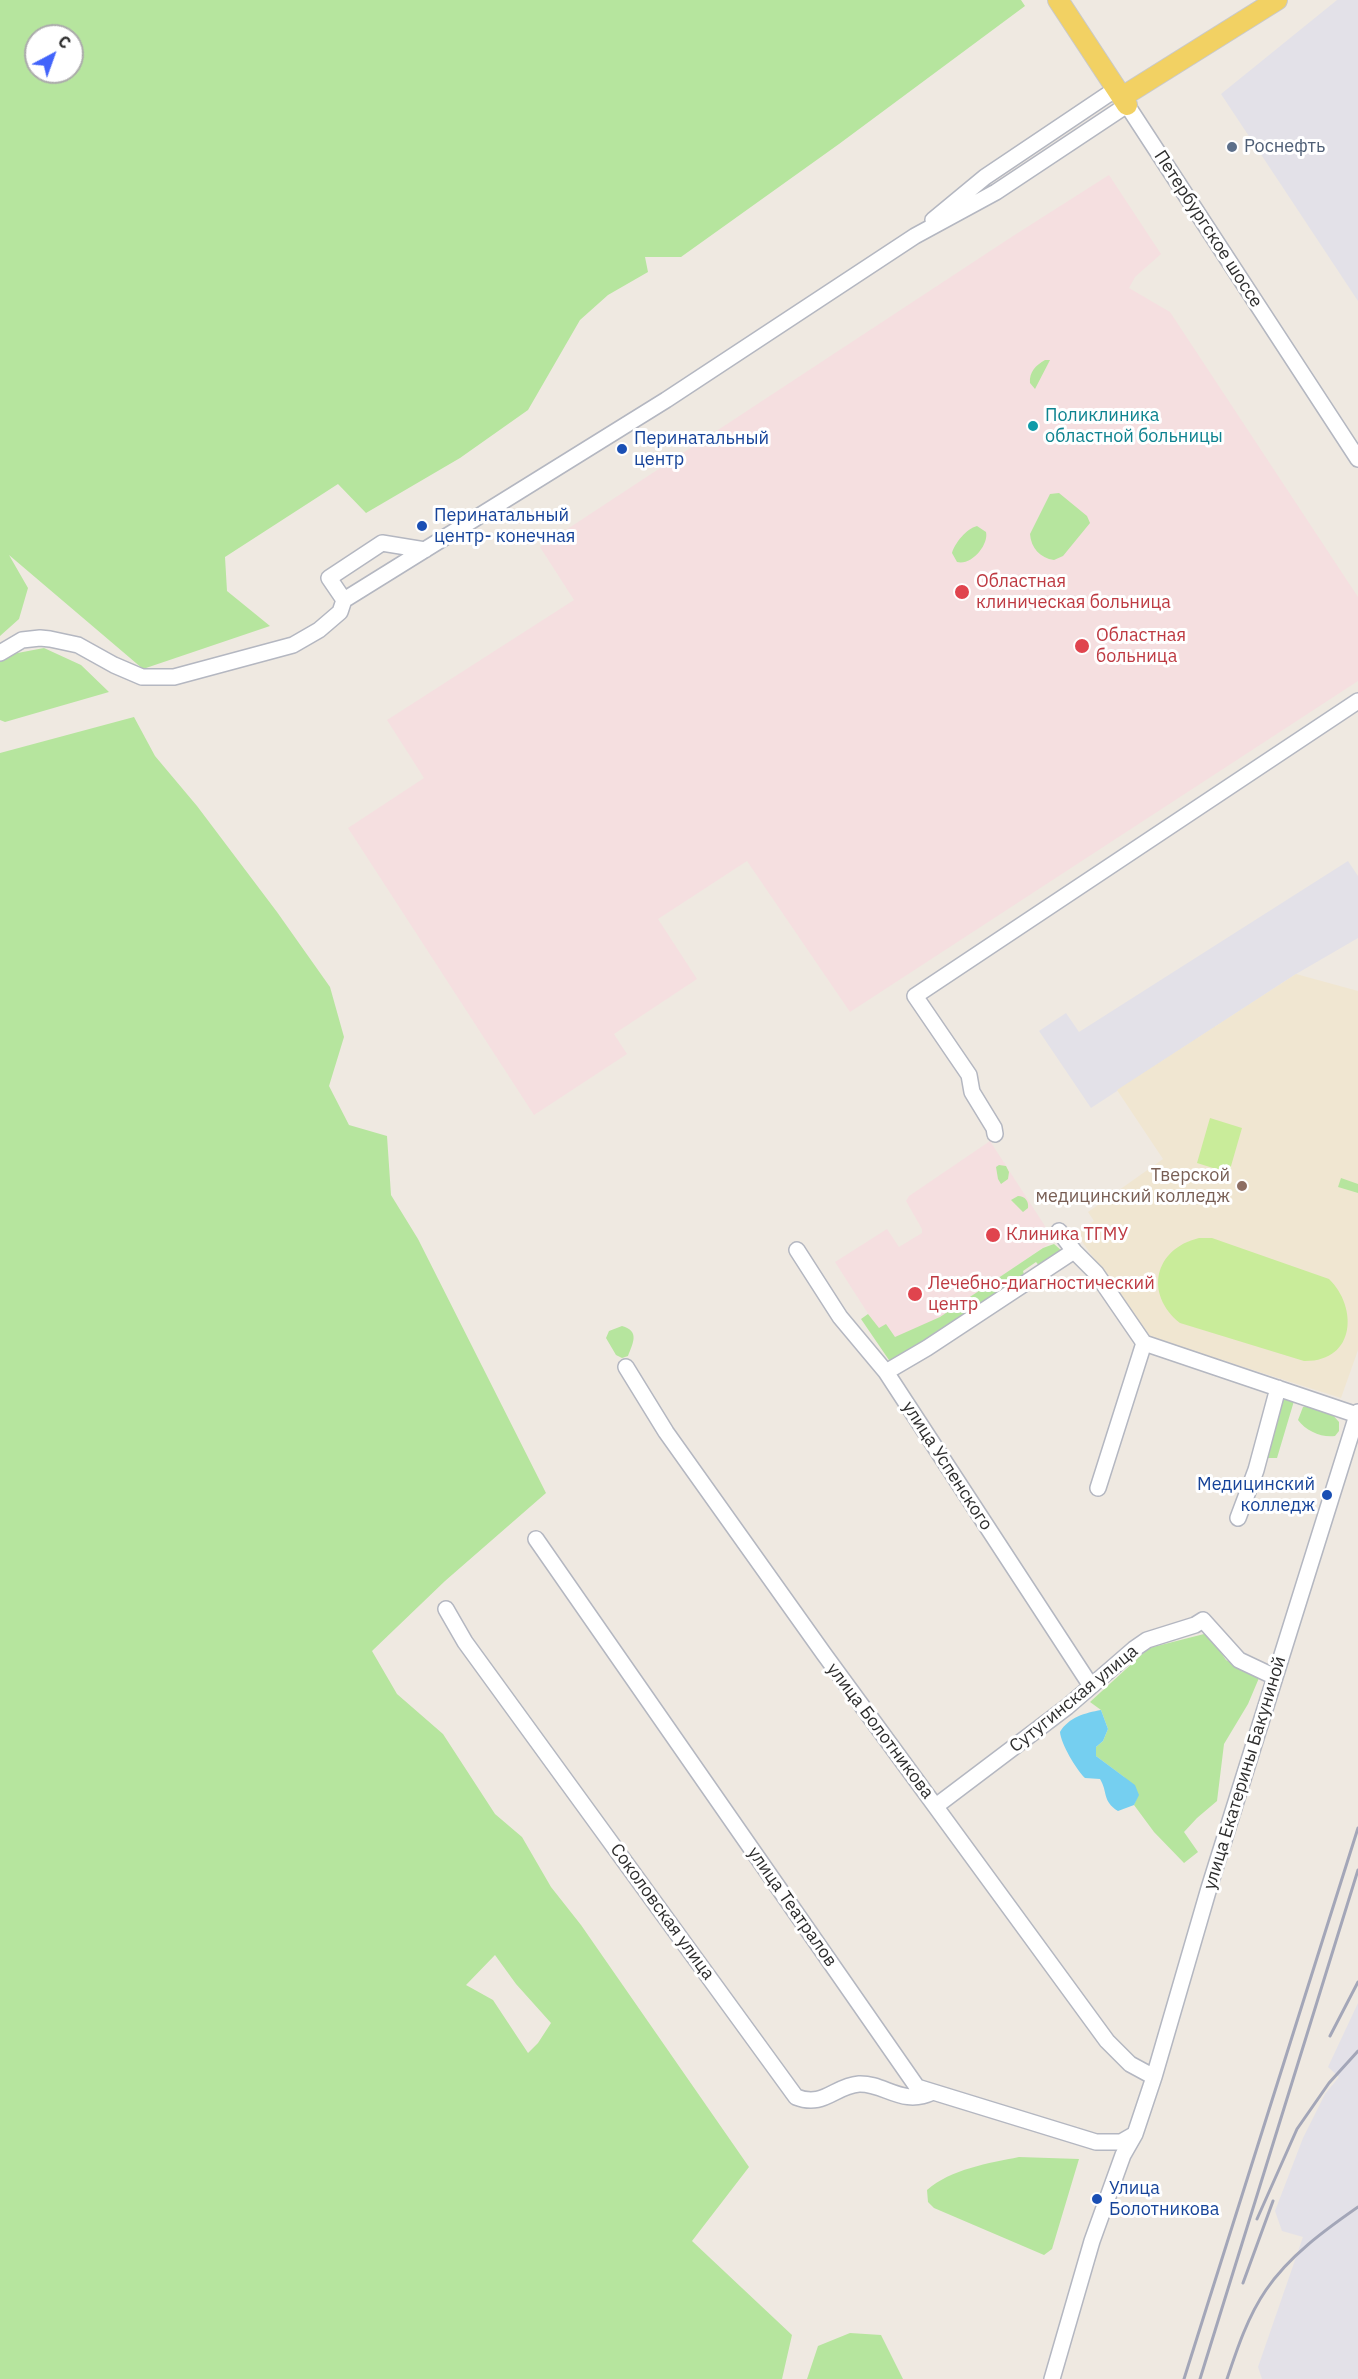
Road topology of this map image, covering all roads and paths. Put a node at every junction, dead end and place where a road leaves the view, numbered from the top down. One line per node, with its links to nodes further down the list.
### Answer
1 (1058, 0): 3 (main road, Петербургское шоссе)
2 (1277, 0): 3 (main road)
3 (1122, 97): 4 (street, Петербургское шоссе); 5 (street)
4 (1358, 459)
5 (425, 550): 6 (street); 6 (street)
6 (344, 600): 7 (street)
7 (0, 653)
8 (1358, 701): 9 (street)
9 (995, 1134)
10 (1059, 1231): 12 (street)
11 (796, 1250): 15 (street, улица Успенского)
12 (1074, 1251): 13 (street); 15 (street)
13 (1144, 1343): 16 (street); 18 (street)
14 (626, 1367): 24 (street, улица Болотникова)
15 (886, 1372): 23 (street, улица Успенского)
16 (1278, 1388): 17 (street); 19 (street)
17 (1358, 1414): 22 (street, улица Екатерины Бакуниной)
18 (1098, 1488)
19 (1238, 1518)
20 (536, 1539): 26 (street, улица Театралов)
21 (446, 1609): 26 (street, Соколовская улица)
22 (1275, 1677): 23 (street, Сутугинская улица); 25 (street, улица Екатерины Бакуниной)
23 (1091, 1686): 24 (street, Сутугинская улица)
24 (936, 1806): 25 (street, улица Болотникова)
25 (1154, 2077): 27 (street, улица Екатерины Бакуниной)
26 (934, 2092): 27 (street, улица Театралов)
27 (1135, 2134): 28 (street, улица Екатерины Бакуниной)
28 (1052, 2379)

